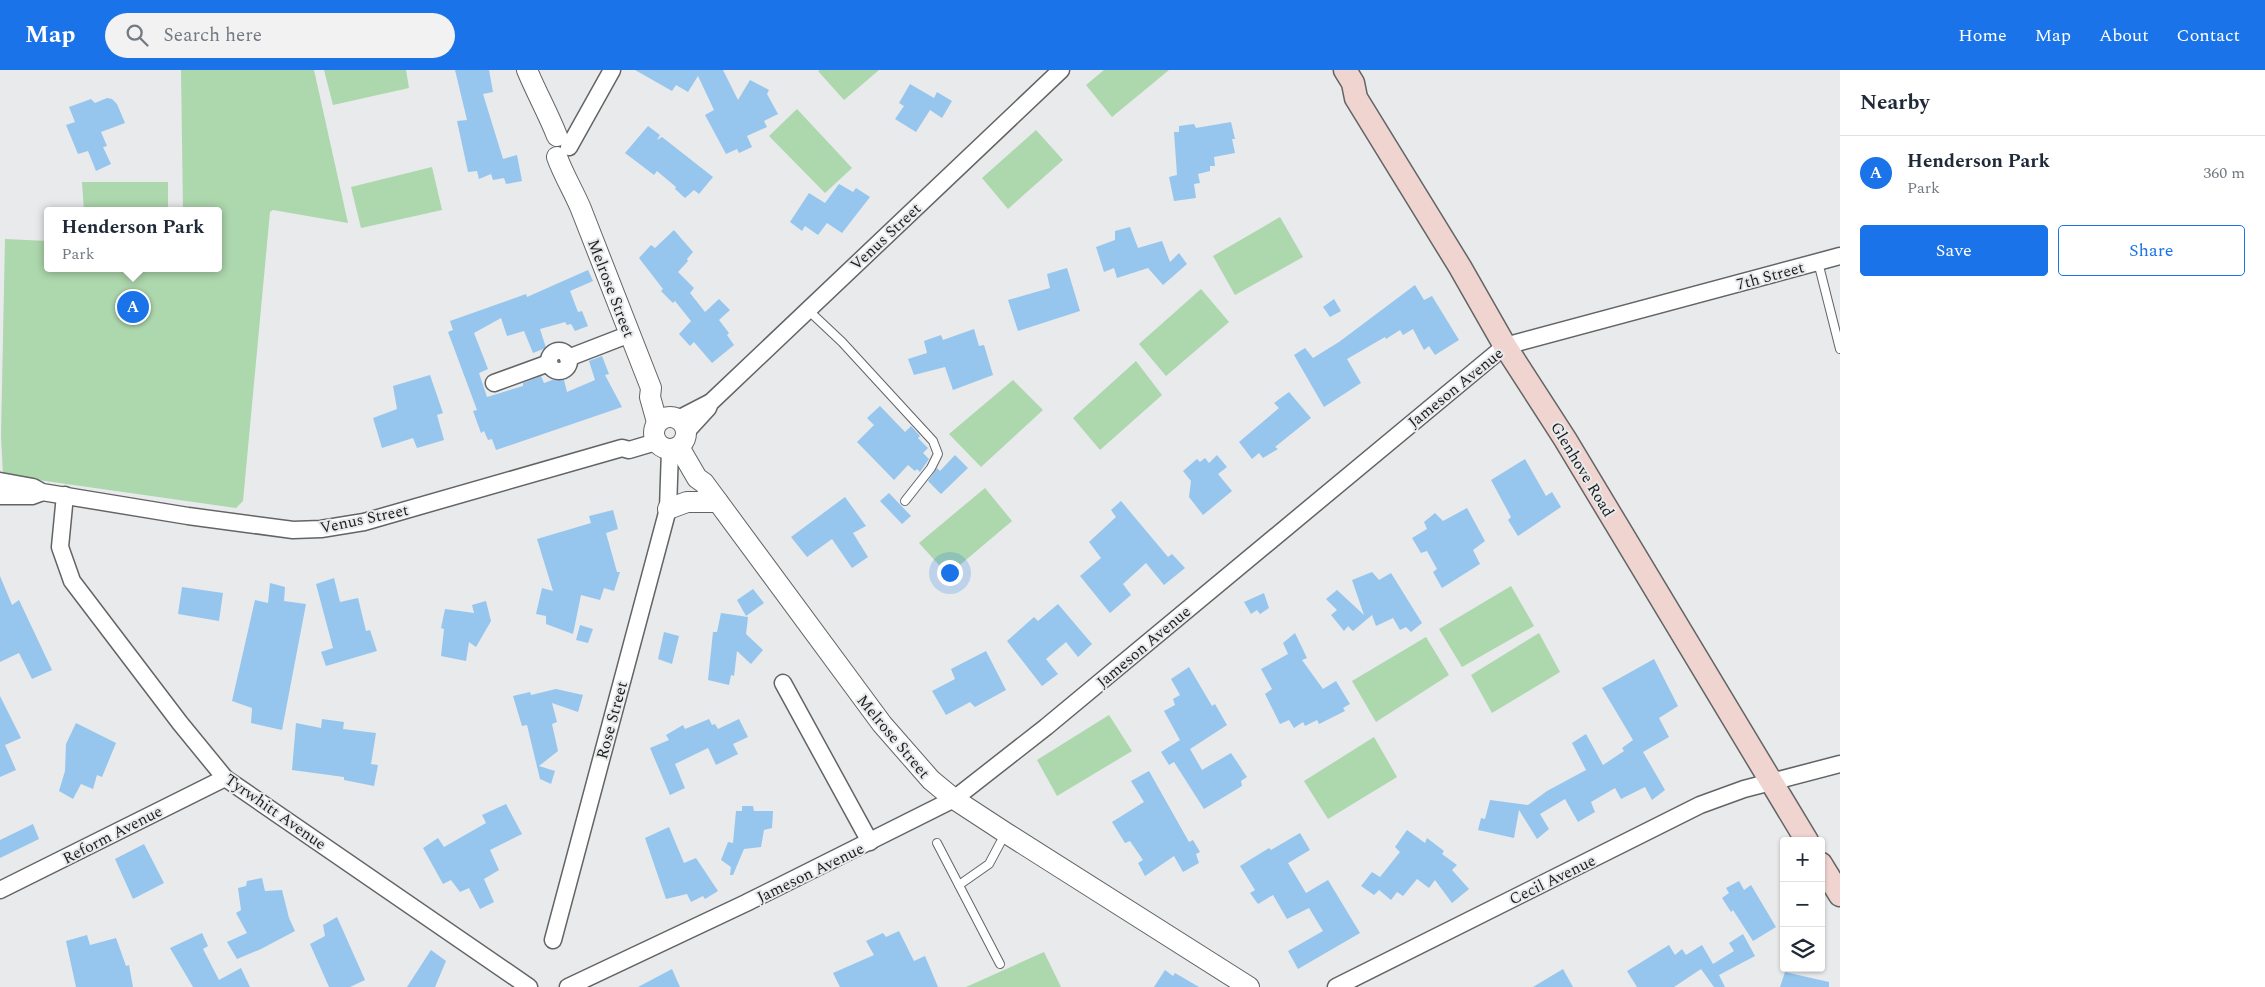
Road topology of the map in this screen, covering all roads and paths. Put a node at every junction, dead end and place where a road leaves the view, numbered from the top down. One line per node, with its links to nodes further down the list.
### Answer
1 (527, 70): 7 (street, Melrose Street)
2 (612, 70): 7 (street)
3 (1061, 70): 11 (street, Venus Street)
4 (1330, 70): 6 (main road, Glenhove Road)
5 (1345, 70): 6 (main road, Glenhove Road)
6 (1356, 98): 13 (main road, Glenhove Road)
7 (560, 146): 12 (street, Melrose Street)
8 (1840, 256): 9 (street, 7th Street)
9 (1818, 262): 10 (street, 7th Street); 14 (lane)
10 (1701, 293): 13 (street, Jameson Avenue)
11 (808, 310): 16 (street, Venus Street); 21 (lane)
12 (630, 334): 15 (street); 16 (street, Melrose Street)
13 (1505, 346): 27 (main road, Glenhove Road); 28 (street, Jameson Avenue)
14 (1840, 349)
15 (494, 383)
16 (671, 435): 20 (street, Venus Street); 22 (street, Melrose Street); 23 (street, Rose Street)
17 (0, 481): 18 (street, Venus Street); 19 (street)
18 (42, 492): 19 (street, Venus Street); 20 (street, Venus Street)
19 (0, 494)
20 (65, 495): 26 (street, Tyrwhitt Avenue)
21 (905, 501)
22 (718, 502): 23 (street); 28 (street, Melrose Street)
23 (669, 505): 37 (street, Rose Street)
24 (783, 682): 31 (street)
25 (1840, 764): 27 (street, Cecil Avenue)
26 (225, 778): 35 (street, Reform Avenue); 39 (street, Tyrwhitt Avenue)
27 (1772, 782): 30 (main road, Glenhove Road); 42 (street, Cecil Avenue)
28 (954, 799): 29 (street, Melrose Street); 31 (street, Jameson Avenue)
29 (1006, 833): 34 (lane); 41 (street, Melrose Street)
30 (1805, 837)
31 (870, 842): 40 (street, Jameson Avenue)
32 (937, 843): 34 (lane)
33 (1825, 871): 36 (main road)
34 (959, 886): 38 (lane)
35 (0, 890)
36 (1840, 895)
37 (553, 940)
38 (1000, 964)
39 (529, 987)
40 (568, 987)
41 (1249, 987)
42 (1336, 987)

